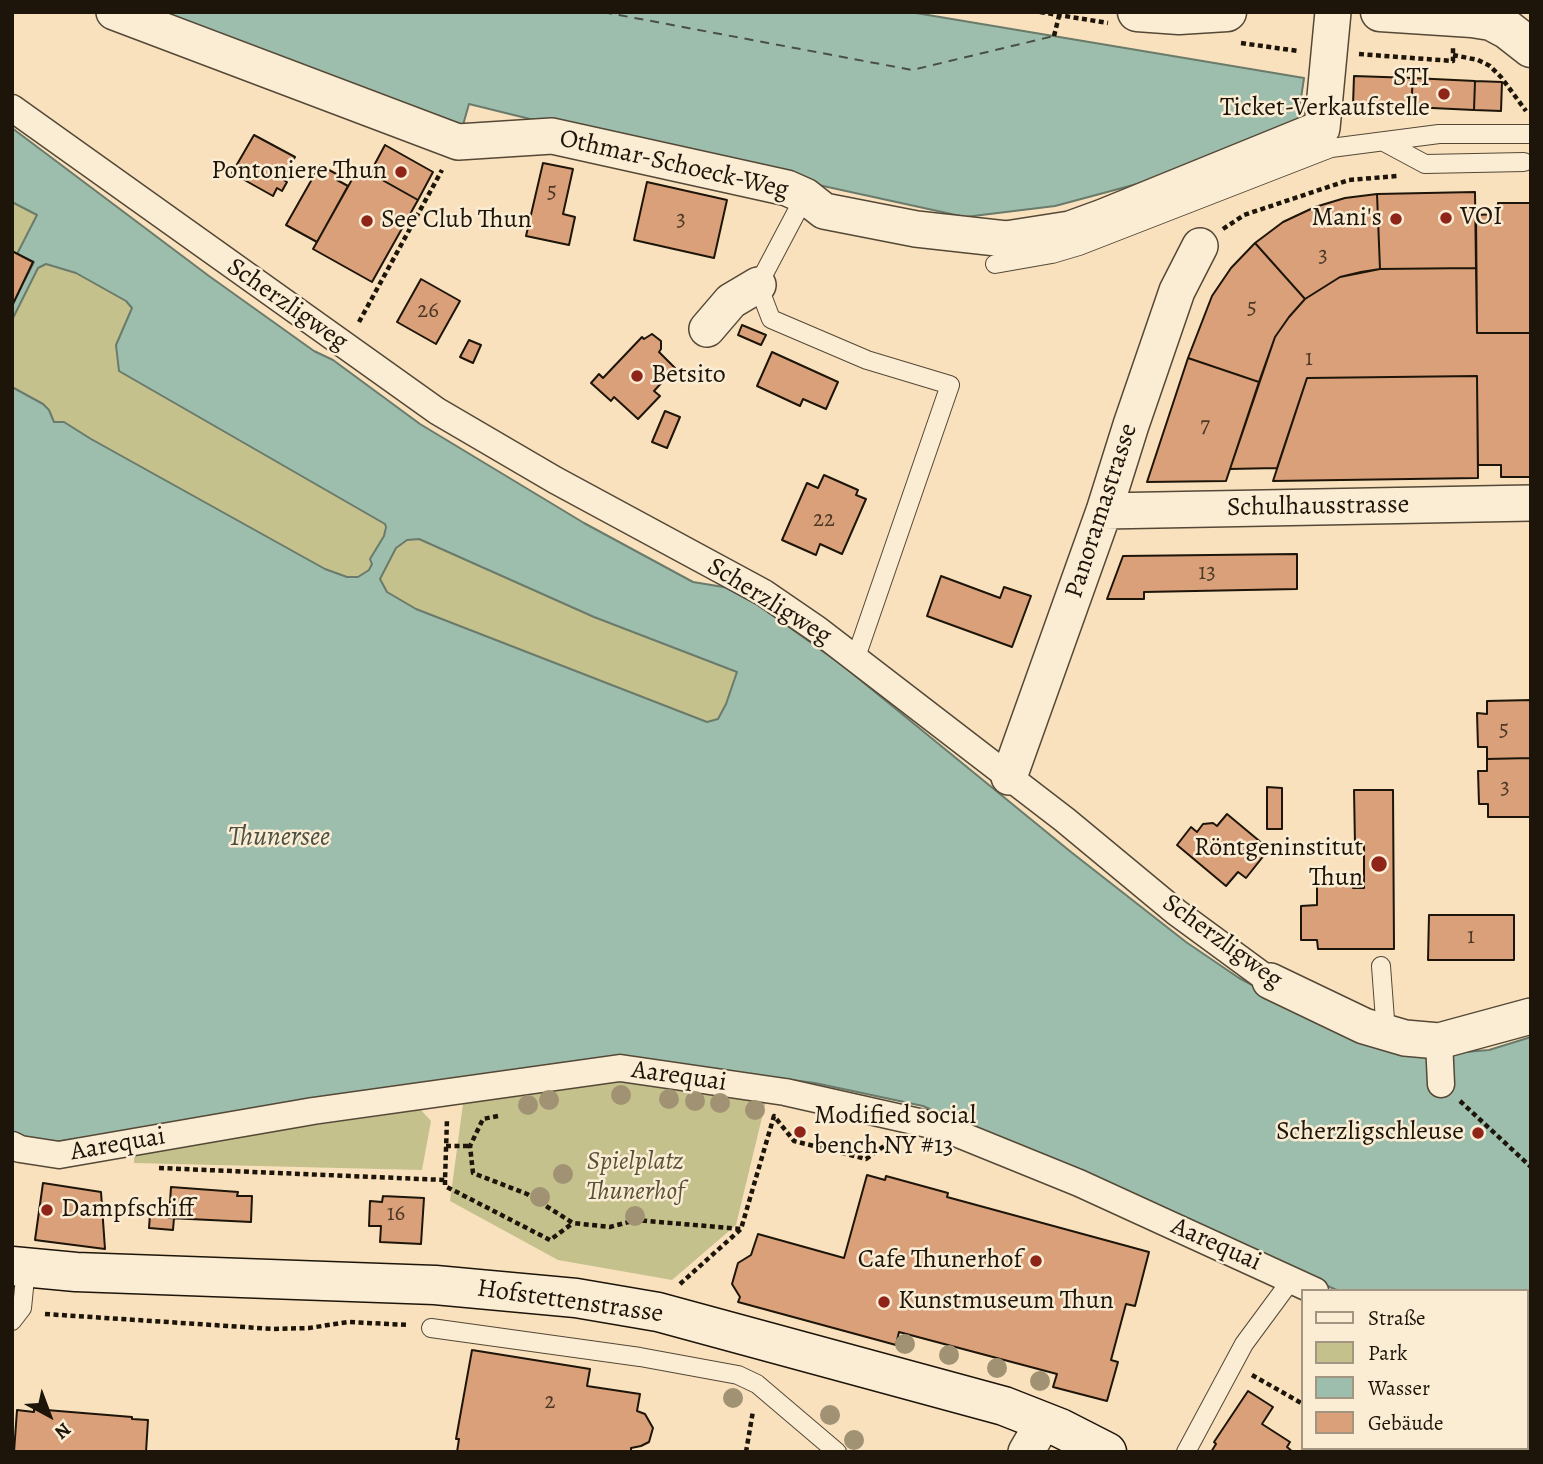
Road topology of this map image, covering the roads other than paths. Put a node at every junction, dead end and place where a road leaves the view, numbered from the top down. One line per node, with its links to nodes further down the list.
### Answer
1 (114, 12): 12 (street, Othmar-Schoeck-Weg)
2 (1137, 12): 3 (main road)
3 (1227, 12)
4 (1333, 12): 9 (street)
5 (1380, 12): 6 (main road)
6 (1531, 47)
7 (12, 108): 19 (street, Scherzligweg)
8 (1531, 134): 10 (lane)
9 (1326, 138): 10 (lane); 12 (street, Othmar-Schoeck-Weg); 14 (lane)
10 (1384, 142): 11 (lane)
11 (1524, 162)
12 (805, 196): 15 (lane)
13 (1200, 246): 18 (street, Panoramastrasse)
14 (995, 264)
15 (758, 285): 16 (street); 19 (lane)
16 (707, 329)
17 (1531, 503): 18 (street, Schulhausstrasse)
18 (1104, 511): 20 (street, Panoramastrasse)
19 (855, 660): 20 (street, Scherzligweg)
20 (1009, 777): 22 (street, Scherzligweg)
21 (1381, 966): 24 (lane)
22 (1270, 981): 24 (street, Scherzligweg)
23 (1531, 1016): 25 (street, Scherzligweg)
24 (1386, 1033): 25 (street, Scherzligweg)
25 (1439, 1041): 26 (street)
26 (1441, 1084)
27 (12, 1146): 29 (street, Aarequai)
28 (19, 1267): 30 (lane); 32 (main road, Hofstettenstrasse)
29 (1303, 1285): 35 (lane)
30 (12, 1321)
31 (431, 1328): 33 (lane)
32 (1035, 1436): 34 (main road, Hofstettenstrasse)
33 (837, 1452)
34 (1107, 1452)
35 (1186, 1452)

